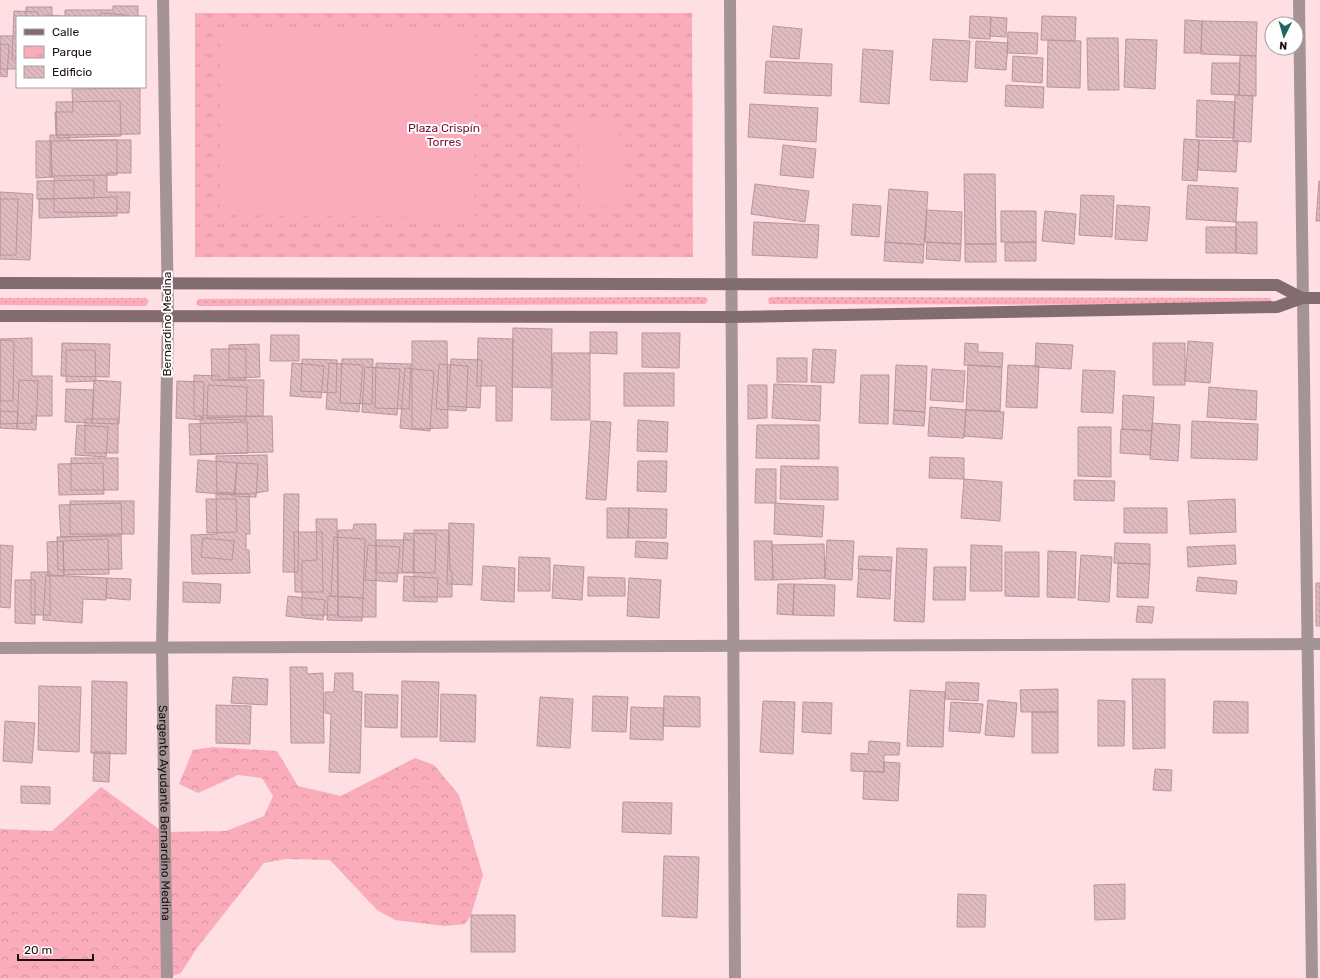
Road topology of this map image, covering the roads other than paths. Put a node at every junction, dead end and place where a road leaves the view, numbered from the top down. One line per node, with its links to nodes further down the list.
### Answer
1 (163, 0): 5 (street, Bernardino Medina)
2 (730, 0): 6 (street)
3 (1299, 0): 7 (street)
4 (0, 283): 5 (street)
5 (167, 284): 6 (street); 10 (street, Bernardino Medina)
6 (731, 285): 7 (street); 11 (street)
7 (1302, 298): 8 (street); 11 (street); 12 (street)
8 (1320, 298)
9 (0, 316): 10 (street)
10 (168, 316): 11 (street); 15 (street, Bernardino Medina)
11 (732, 317): 13 (street)
12 (1315, 644): 13 (street); 18 (street)
13 (733, 645): 15 (street); 17 (street)
14 (0, 648): 15 (street)
15 (162, 648): 16 (street, Sargento Ayudante Bernardino Medina)
16 (167, 978)
17 (735, 978)
18 (1312, 978)

